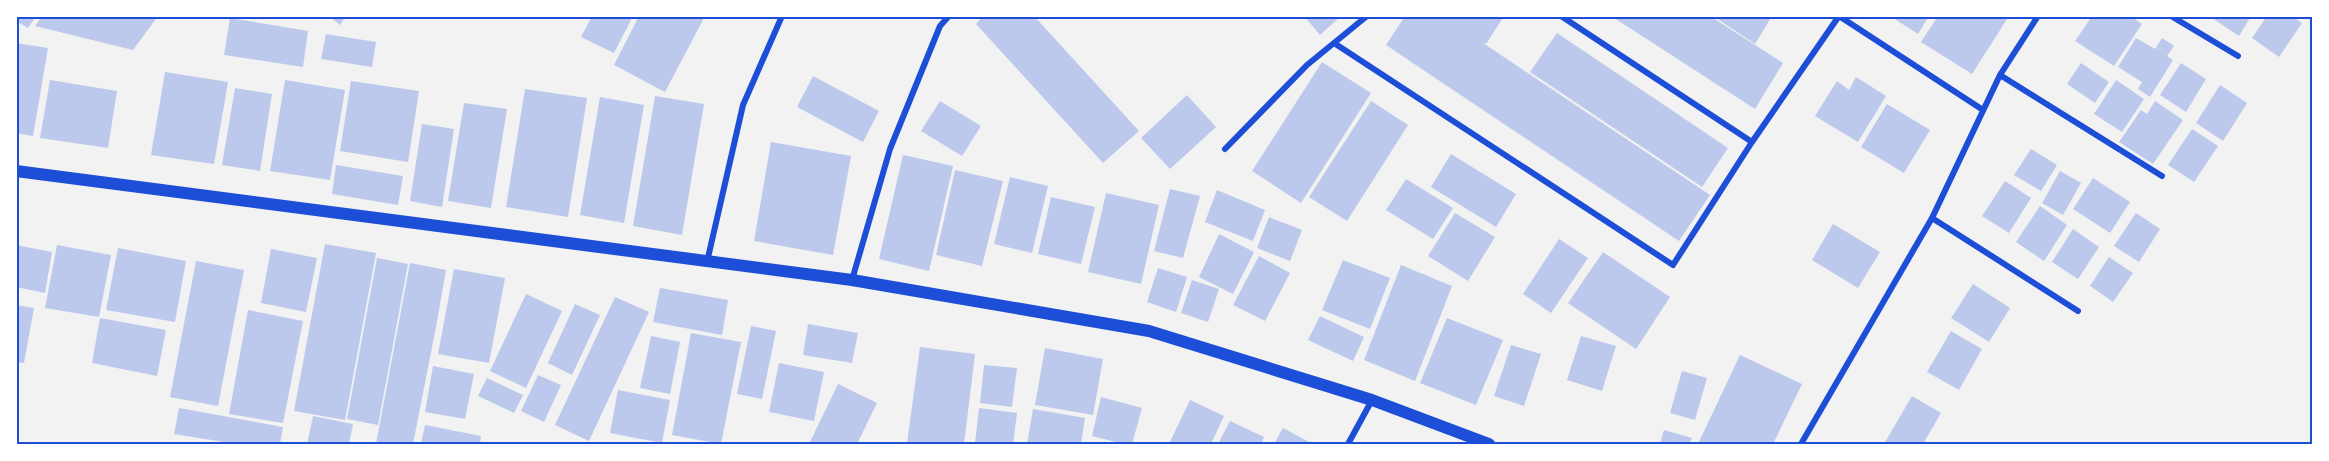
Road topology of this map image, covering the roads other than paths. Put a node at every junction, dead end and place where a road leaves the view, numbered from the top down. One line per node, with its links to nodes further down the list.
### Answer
1 (782, 16): 17 (street)
2 (949, 16): 18 (street)
3 (1367, 16): 8 (street)
4 (1561, 16): 12 (street)
5 (1839, 16): 11 (street); 12 (street)
6 (2038, 16): 10 (street)
7 (2171, 16): 9 (street)
8 (1334, 43): 12 (street); 13 (street)
9 (2238, 56)
10 (2000, 75): 11 (street); 15 (street)
11 (1983, 110): 16 (street)
12 (1752, 142)
13 (1225, 149)
14 (16, 171): 17 (main road)
15 (2162, 176)
16 (1932, 218): 19 (street); 23 (street)
17 (707, 263): 18 (main road)
18 (852, 280): 20 (main road)
19 (2078, 311)
20 (1372, 400): 21 (street); 22 (main road)
21 (1348, 444)
22 (1489, 444)
23 (1801, 444)

